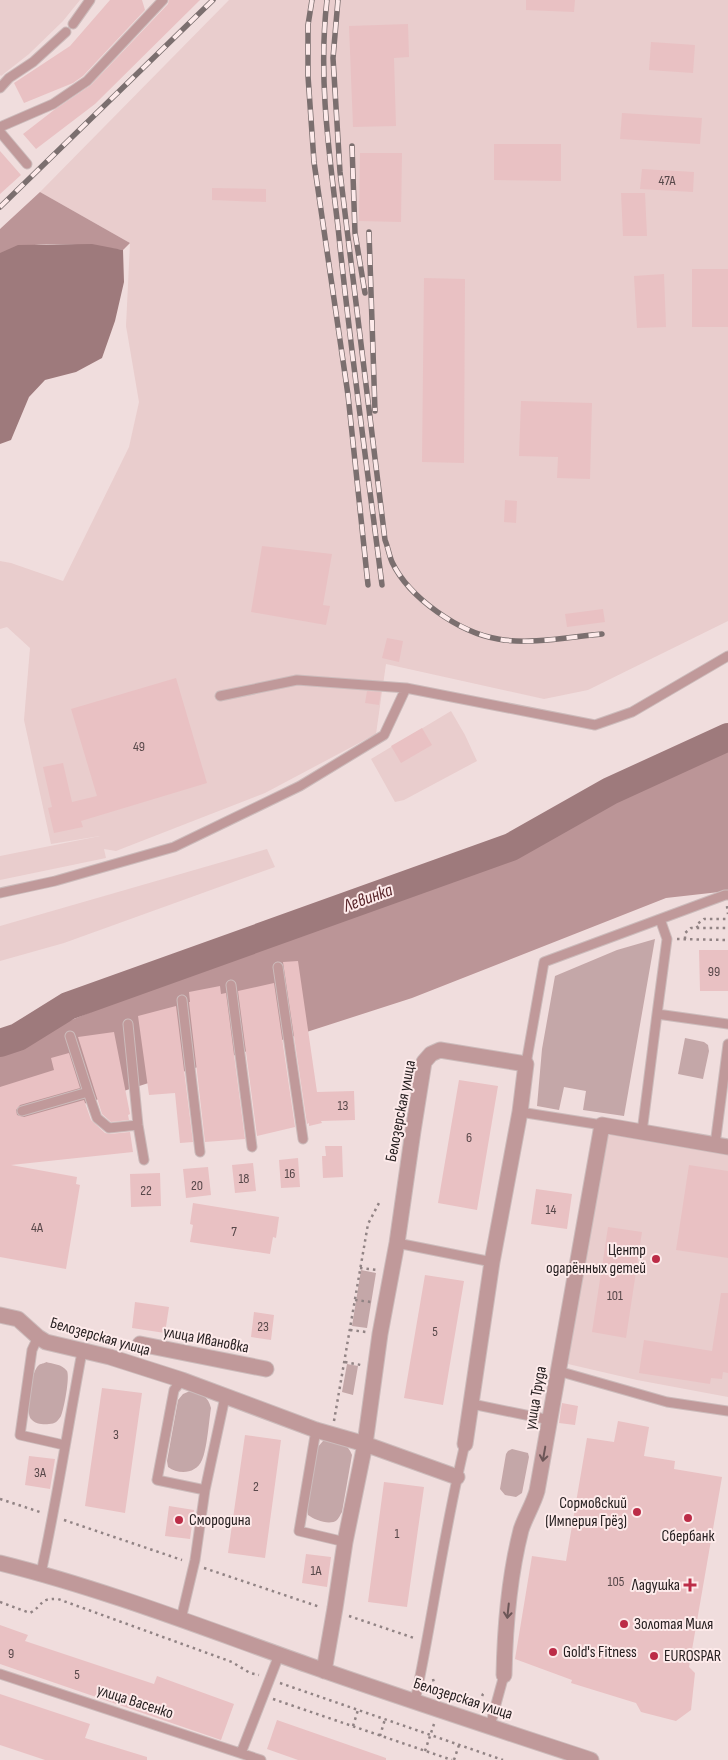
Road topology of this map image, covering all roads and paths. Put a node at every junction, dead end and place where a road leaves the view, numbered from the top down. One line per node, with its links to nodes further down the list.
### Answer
1 (90, 0): 3 (lane)
2 (163, 0): 6 (lane)
3 (73, 24)
4 (66, 32): 5 (lane)
5 (0, 88)
6 (0, 127)
7 (0, 132): 8 (lane)
8 (27, 164)
9 (728, 656): 10 (lane)
10 (406, 688): 11 (lane); 12 (lane)
11 (220, 696)
12 (0, 893)
13 (728, 895): 14 (lane)
14 (660, 919): 18 (lane); 29 (lane)
15 (728, 919): 16 (path)
16 (698, 928): 17 (path); 19 (path)
17 (728, 928)
18 (667, 939): 19 (path); 24 (lane)
19 (685, 939): 20 (path)
20 (728, 940)
21 (278, 967): 36 (lane)
22 (231, 986): 38 (lane)
23 (182, 1000): 39 (lane)
24 (657, 1014): 26 (lane); 35 (lane)
25 (128, 1024): 33 (lane)
26 (728, 1024)
27 (70, 1036): 30 (lane)
28 (728, 1044): 37 (lane)
29 (526, 1064): 32 (street); 42 (street, Белозерская улица)
30 (88, 1092): 31 (lane); 33 (lane)
31 (22, 1111)
32 (520, 1112): 34 (lane); 43 (street)
33 (138, 1125): 40 (lane)
34 (602, 1126): 35 (street); 50 (street, улица Труда)
35 (642, 1132): 37 (street)
36 (303, 1139)
37 (721, 1146)
38 (252, 1147)
39 (200, 1152)
40 (144, 1160)
41 (380, 1201): 57 (path)
42 (397, 1243): 43 (lane); 58 (street, Белозерская улица)
43 (492, 1262): 53 (street)
44 (0, 1315): 45 (street, Белозерская улица)
45 (38, 1337): 47 (street, Белозерская улица); 60 (lane)
46 (140, 1344): 48 (street, улица Ивановка)
47 (82, 1352): 51 (street, Белозерская улица); 60 (lane)
48 (194, 1356): 49 (street, улица Ивановка); 51 (street)
49 (266, 1369)
50 (558, 1371): 54 (lane); 55 (street, улица Труда)
51 (182, 1380): 52 (street, Белозерская улица); 62 (lane)
52 (224, 1397): 56 (street, Белозерская улица); 62 (lane)
53 (472, 1404): 55 (lane); 59 (street)
54 (728, 1411)
55 (550, 1420): 78 (street, улица Труда, one-way to 78)
56 (316, 1430): 57 (street, Белозерская улица); 65 (lane)
57 (331, 1434): 58 (street, Белозерская улица)
58 (365, 1444): 61 (street, Белозерская улица); 65 (street, Белозерская улица)
59 (465, 1444): 61 (lane)
60 (64, 1445): 64 (lane)
61 (457, 1478): 72 (lane)
62 (205, 1490): 67 (lane)
63 (0, 1498): 64 (path)
64 (54, 1517): 67 (path); 68 (lane)
65 (345, 1542): 70 (street, Белозерская улица)
66 (0, 1563): 68 (street, Белозерская улица)
67 (194, 1564): 70 (path); 71 (lane)
68 (41, 1573): 71 (street, Белозерская улица)
69 (0, 1602): 77 (path)
70 (334, 1612): 72 (path); 74 (street, Белозерская улица)
71 (181, 1619): 73 (street, Белозерская улица)
72 (427, 1643): 81 (lane)
73 (279, 1655): 74 (street, Белозерская улица); 77 (lane)
74 (324, 1671): 81 (street, Белозерская улица)
75 (0, 1674): 92 (lane, улица Васенко)
76 (433, 1674): 80 (path)
77 (270, 1679): 79 (lane); 83 (path)
78 (503, 1681): 82 (path); 87 (lane)
79 (264, 1696): 86 (path); 92 (lane)
80 (443, 1697)
81 (415, 1701): 87 (street, Белозерская улица)
82 (469, 1705)
83 (358, 1710): 85 (path); 86 (path)
84 (436, 1717): 88 (path)
85 (386, 1719): 88 (path); 89 (path)
86 (353, 1726): 89 (path)
87 (490, 1726): 96 (street, Белозерская улица)
88 (430, 1735): 90 (path); 91 (path)
89 (380, 1736): 91 (path)
90 (459, 1745): 94 (path); 95 (path)
91 (426, 1751): 94 (path)
92 (245, 1757): 93 (lane, улица Васенко)
93 (261, 1760)
94 (453, 1760)
95 (503, 1760)
96 (591, 1760)

